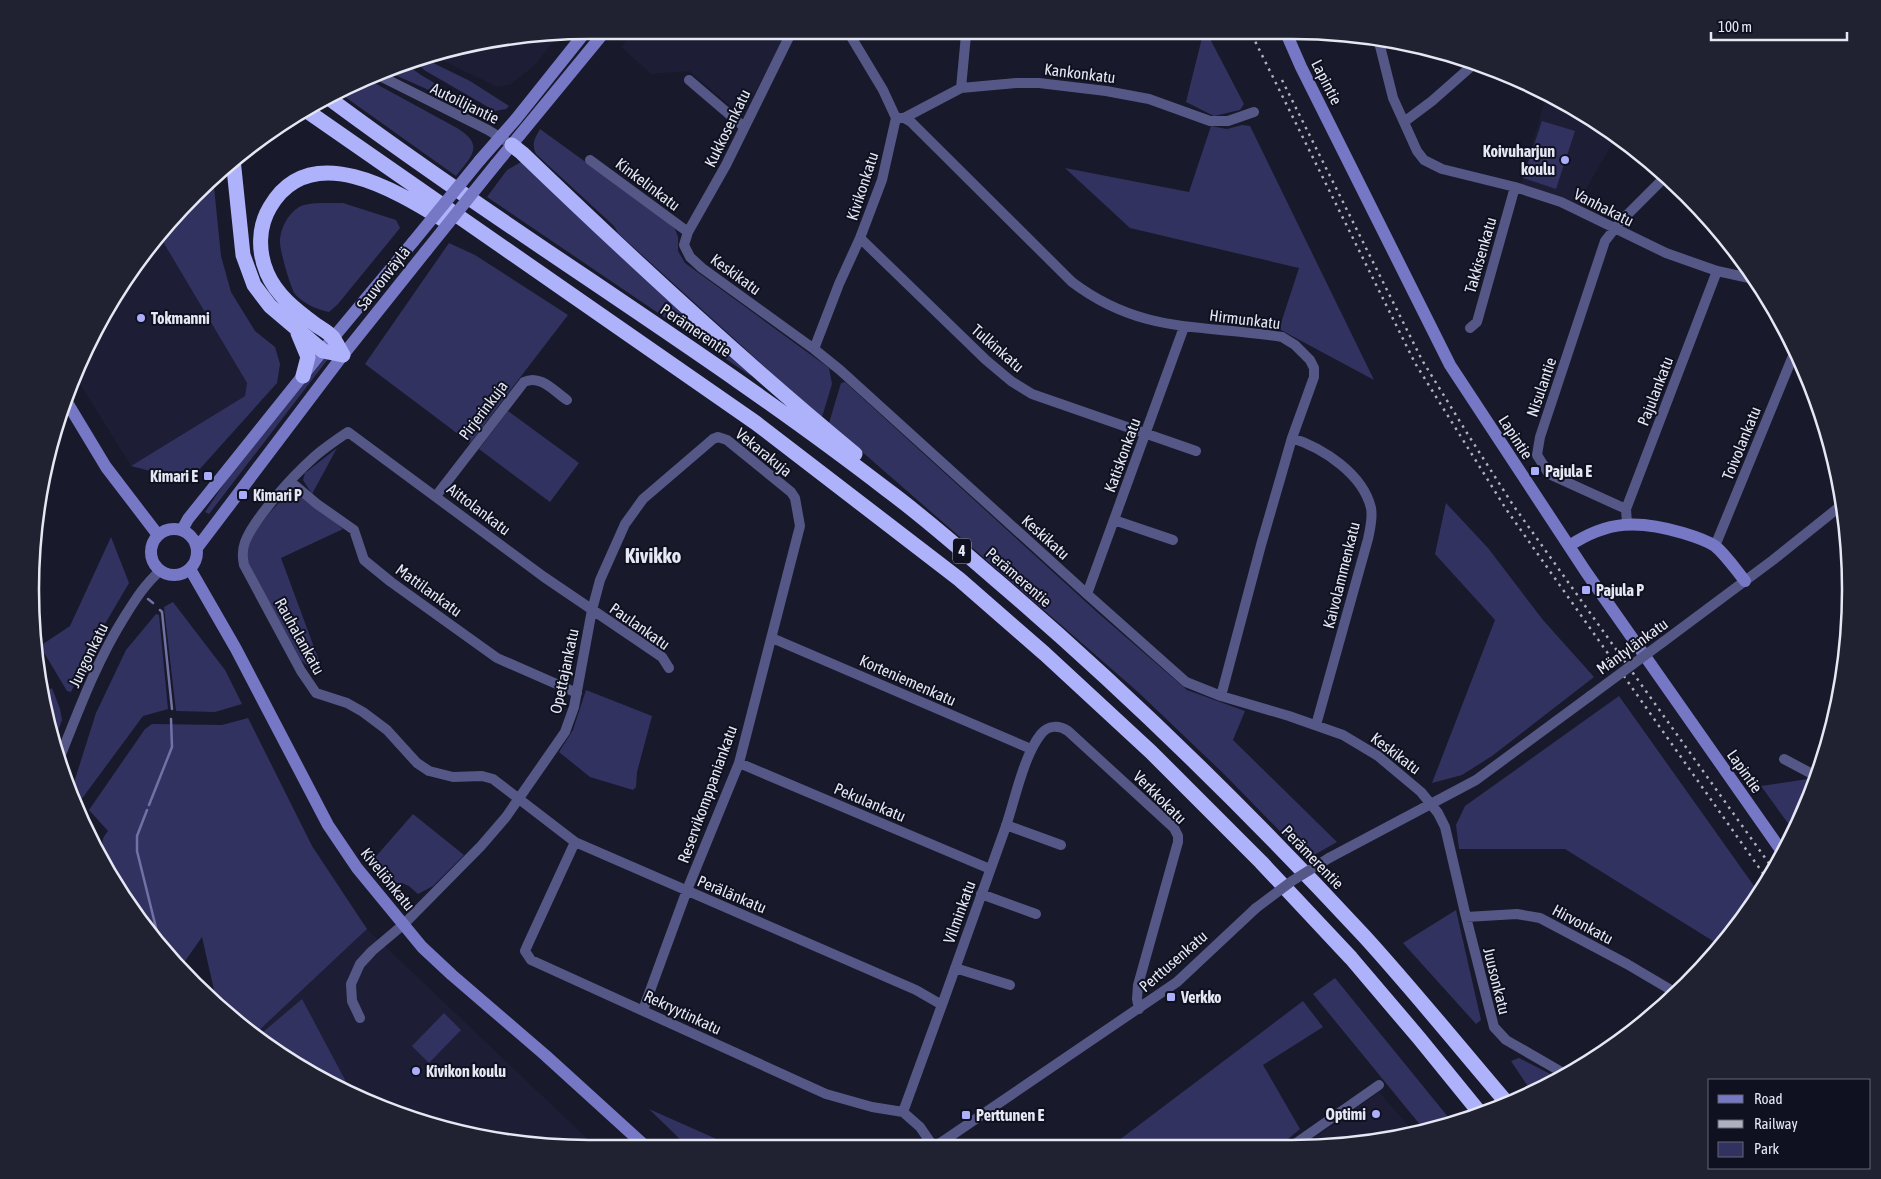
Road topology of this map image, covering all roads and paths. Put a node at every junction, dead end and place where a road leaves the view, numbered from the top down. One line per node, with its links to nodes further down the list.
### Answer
1 (580, 39): 18 (main road, Sauvonväylä)
2 (598, 39): 18 (main road, Sauvonväylä)
3 (788, 39): 17 (street, Kukkosenkatu)
4 (852, 39): 15 (street)
5 (966, 39): 11 (street)
6 (1289, 39): 56 (main road, Lapintie)
7 (1380, 46): 16 (street, Vanhakatu)
8 (1469, 68): 16 (street)
9 (384, 79): 18 (street, Autoilijantie)
10 (689, 80): 17 (street)
11 (961, 88): 13 (street, Kankonkatu); 15 (street, Kankonkatu)
12 (334, 102): 46 (highway, Perämerentie / 4)
13 (1254, 112)
14 (313, 114): 25 (highway, 4)
15 (900, 118): 26 (street, Kivikonkatu); 29 (street, Hirmunkatu)
16 (1404, 122): 22 (street, Vanhakatu)
17 (744, 127): 24 (street, Kukkosenkatu)
18 (506, 141): 32 (main road, Sauvonväylä, bridge); 35 (main road, Sauvonväylä, bridge); 46 (highway)
19 (590, 160): 24 (street, Kinkelinkatu)
20 (234, 169): 31 (highway)
21 (1661, 181): 23 (street)
22 (1516, 187): 23 (street, Vanhakatu); 30 (street, Takkisenkatu)
23 (1614, 229): 27 (street, Vanhakatu); 48 (street, Nisulantie)
24 (688, 232): 33 (street, Keskikatu)
25 (485, 236): 32 (highway); 97 (highway, 4)
26 (860, 238): 33 (street, Kivikonkatu); 41 (street, Tulkinkatu)
27 (1717, 271): 28 (street, Vanhakatu); 48 (street, Pajulankatu)
28 (1744, 277)
29 (1184, 327): 41 (street, Katiskonkatu); 42 (street, Hirmunkatu)
30 (1470, 328)
31 (296, 329): 34 (highway); 37 (highway)
32 (333, 338): 34 (main road, Sauvonväylä); 35 (highway)
33 (814, 348): 62 (street, Keskikatu)
34 (323, 351): 35 (highway); 37 (main road, Sauvonväylä)
35 (343, 355): 58 (main road, Sauvonväylä)
36 (1791, 360): 57 (street, Toivolankatu)
37 (303, 376): 53 (main road, Sauvonväylä)
38 (566, 400): 47 (street, Pirjerinkuja)
39 (70, 407): 54 (main road)
40 (348, 432): 45 (street, Rauhalankatu); 47 (street, Aittolankatu)
41 (1147, 433): 44 (street, Tulkinkatu); 50 (street, Katiskonkatu)
42 (1292, 438): 67 (street, Hirmunkatu); 68 (street, Kaivolammenkatu)
43 (714, 439): 52 (street, Vekarakuja); 63 (street, Opettajankatu)
44 (1196, 451)
45 (291, 482): 66 (street, Mattilankatu); 75 (street, Rauhalankatu)
46 (886, 488): 96 (highway, Perämerentie / 4)
47 (436, 496): 63 (street, Aittolankatu)
48 (1626, 509): 51 (street, Pajulankatu)
49 (1837, 509): 61 (street, Mäntylänkatu)
50 (1114, 520): 55 (street); 62 (street, Katiskonkatu)
51 (1626, 523): 56 (main road); 57 (main road)
52 (800, 526): 64 (street, Reservikomppaniankatu)
53 (182, 530): 54 (main road); 58 (main road)
54 (158, 535): 60 (main road)
55 (1173, 540)
56 (1569, 546): 80 (main road, Lapintie)
57 (1715, 546): 61 (main road)
58 (197, 548): 59 (main road)
59 (190, 569): 60 (main road); 86 (main road, Kiveliönkatu)
60 (160, 571): 70 (street, Jungonkatu)
61 (1745, 581): 76 (street, Mäntylänkatu, bridge)
62 (1087, 594): 67 (street, Keskikatu)
63 (592, 610): 65 (street, Paulankatu); 66 (street, Opettajankatu)
64 (772, 638): 71 (street, Korteniemenkatu); 73 (street, Reservikomppaniankatu)
65 (669, 668)
66 (576, 693): 75 (street, Opettajankatu)
67 (1221, 696): 68 (street, Keskikatu)
68 (1316, 725): 76 (street, Keskikatu)
69 (1051, 727): 71 (street, Vilminkatu); 92 (street, Verkkokatu)
70 (63, 749)
71 (1031, 749): 77 (street, Vilminkatu)
72 (1784, 759): 74 (street)
73 (738, 763): 81 (street, Pekulankatu); 82 (street, Reservikomppaniankatu)
74 (1811, 773)
75 (518, 798): 78 (street, Perälänkatu); 86 (street, Opettajankatu)
76 (1432, 803): 85 (street); 92 (street, Perttusenkatu, bridge)
77 (1006, 826): 79 (street); 81 (street, Vilminkatu)
78 (575, 842): 82 (street, Perälänkatu); 91 (street, Rekryytinkatu)
79 (1061, 845)
80 (1778, 846)
81 (990, 869): 83 (street, Vilminkatu)
82 (686, 890): 90 (street, Perälänkatu); 91 (street, Reservikomppaniankatu)
83 (981, 894): 84 (street); 87 (street, Vilminkatu)
84 (1036, 914)
85 (1466, 917): 89 (street, Hirvonkatu); 94 (street, Juusonkatu)
86 (404, 924): 93 (street, Opettajankatu); 99 (main road, Kiveliönkatu)
87 (955, 968): 88 (street); 90 (street, Vilminkatu)
88 (1010, 985)
89 (1670, 989)
90 (942, 1004): 98 (street, Vilminkatu)
91 (643, 1010): 98 (street, Rekryytinkatu)
92 (1139, 1010): 101 (street, Perttusenkatu)
93 (360, 1018)
94 (1559, 1070)
95 (1379, 1085): 102 (street)
96 (1503, 1098)
97 (1476, 1108)
98 (903, 1112): 100 (street)
99 (636, 1140)
100 (930, 1140)
101 (944, 1140)
102 (1301, 1140)

